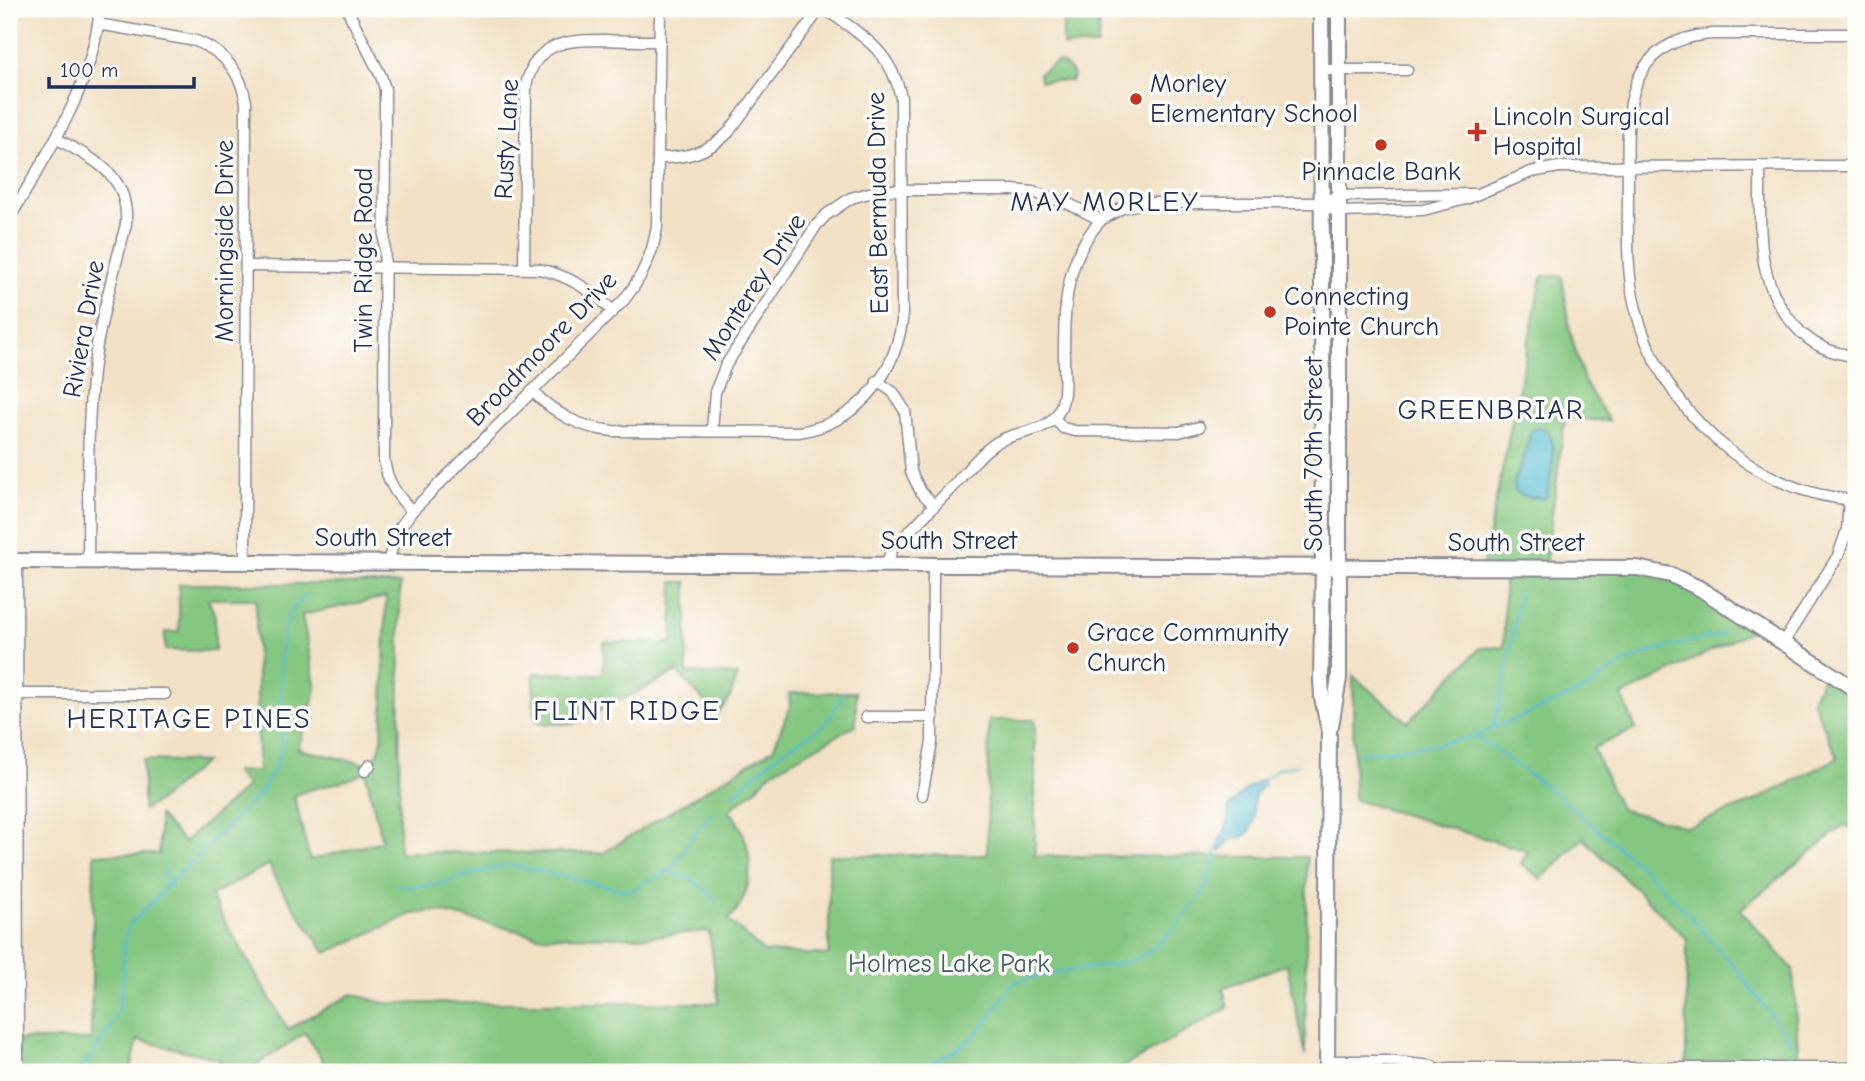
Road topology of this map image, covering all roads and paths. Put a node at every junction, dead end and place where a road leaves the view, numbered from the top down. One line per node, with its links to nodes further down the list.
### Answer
1 (100, 9): 7 (street)
2 (347, 9): 26 (street, Twin Ridge Road)
3 (660, 9): 9 (street, Broadmoore Drive)
4 (822, 9): 14 (street); 18 (street, East Bermuda Drive)
5 (1321, 9): 10 (main road, South 70th Street)
6 (1339, 9): 12 (main road, South 70th Street)
7 (98, 24): 13 (street); 25 (street, Morningside Drive)
8 (1856, 34): 15 (street)
9 (660, 41): 14 (street, Broadmoore Drive); 27 (street, Rusty Lane)
10 (1320, 70): 12 (street); 21 (main road, South 70th Street)
11 (1407, 70): 12 (street)
12 (1339, 71): 20 (main road, South 70th Street)
13 (56, 138): 23 (street); 39 (street, Riviera Drive)
14 (658, 158): 28 (street, Broadmoore Drive)
15 (1628, 166): 16 (street); 19 (street); 35 (street)
16 (1760, 166): 17 (street); 29 (street)
17 (1856, 166)
18 (902, 190): 24 (street, Monterey Drive); 30 (street, East Bermuda Drive); 34 (street, Monterey Drive)
19 (1475, 194): 20 (street); 22 (street)
20 (1337, 196): 21 (street); 22 (main road, South 70th Street)
21 (1321, 203): 22 (street); 24 (street); 44 (main road, South 70th Street)
22 (1337, 212): 45 (main road, South 70th Street)
23 (9, 219)
24 (1101, 220): 32 (street)
25 (246, 266): 26 (street); 40 (street, Morningside Drive)
26 (385, 267): 27 (street); 37 (street, Twin Ridge Road)
27 (524, 268): 28 (street)
28 (612, 311): 31 (street, Broadmoore Drive)
29 (1856, 356)
30 (877, 381): 34 (street, East Bermuda Drive); 36 (street)
31 (532, 391): 34 (street, East Bermuda Drive); 37 (street, Broadmoore Drive)
32 (1054, 418): 33 (street); 36 (street)
33 (1199, 427)
34 (712, 431)
35 (1853, 500): 46 (street)
36 (934, 506): 42 (street)
37 (412, 511): 41 (street, Broadmoore Drive)
38 (13, 561): 39 (main road, South Street); 48 (street)
39 (88, 561): 40 (main road, South Street)
40 (246, 562): 41 (main road, South Street)
41 (388, 563): 42 (main road, South Street)
42 (885, 566): 43 (main road, South Street)
43 (933, 566): 44 (main road, South Street); 51 (street)
44 (1323, 568): 45 (main road, South Street); 52 (main road, South 70th Street)
45 (1340, 568): 46 (main road, South Street); 52 (main road, South 70th Street)
46 (1783, 643): 47 (main road, South Street)
47 (1856, 690)
48 (17, 694): 49 (street); 58 (street)
49 (164, 694)
50 (866, 717): 51 (street)
51 (933, 717): 53 (street)
52 (1329, 730): 54 (main road, South 70th Street)
53 (922, 794)
54 (1327, 1067): 55 (street)
55 (1450, 1068): 57 (street); 59 (street)
56 (1856, 1068): 57 (street)
57 (1613, 1070)
58 (18, 1072)
59 (1413, 1072)

